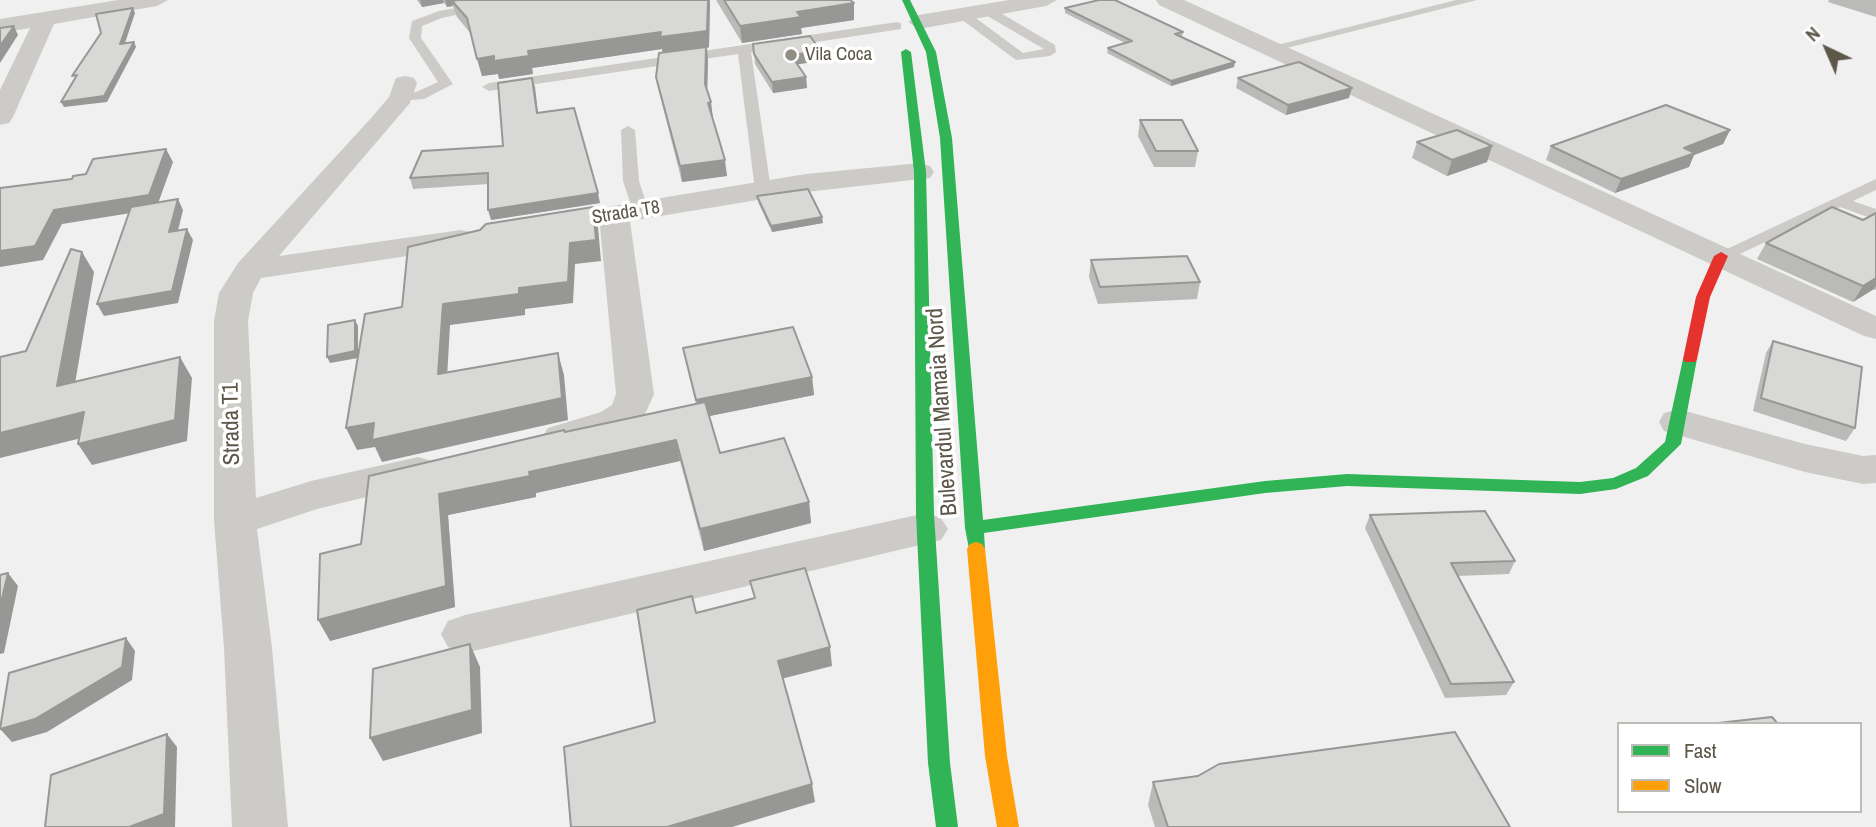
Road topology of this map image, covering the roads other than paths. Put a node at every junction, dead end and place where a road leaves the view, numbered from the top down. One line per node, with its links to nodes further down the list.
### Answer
1 (158, 0): 10 (street)
2 (518, 0): 17 (lane)
3 (906, 0): 11 (main road, Bulevardul Mamaia Nord)
4 (1167, 0): 14 (street)
5 (1471, 0): 14 (lane)
6 (1036, 1): 8 (street)
7 (886, 7): 13 (main road, Bulevardul Mamaia Nord)
8 (988, 12): 9 (street); 9 (lane)
9 (965, 16): 11 (street)
10 (44, 19): 12 (street); 18 (street)
11 (919, 22): 35 (main road, Bulevardul Mamaia Nord)
12 (0, 26)
13 (897, 26): 15 (lane); 20 (main road, Bulevardul Mamaia Nord)
14 (1271, 48): 26 (street)
15 (744, 49): 16 (lane); 22 (lane)
16 (489, 87)
17 (403, 90): 27 (street, Strada T1)
18 (0, 117)
19 (628, 130): 24 (lane)
20 (920, 172): 22 (street, Strada T8); 34 (main road, Bulevardul Mamaia Nord)
21 (1876, 184): 23 (lane)
22 (763, 190): 24 (street, Strada T8)
23 (1840, 201): 25 (lane); 26 (lane)
24 (627, 213): 27 (street, Strada T8); 30 (street)
25 (1876, 215)
26 (1721, 256): 28 (street); 29 (main road)
27 (248, 270): 33 (street, Strada T1)
28 (1876, 329)
29 (1678, 422): 32 (street); 35 (main road)
30 (529, 445)
31 (447, 464): 33 (street)
32 (1876, 469)
33 (235, 520): 37 (street, Strada T1)
34 (926, 528): 36 (street); 38 (main road, Bulevardul Mamaia Nord)
35 (974, 528): 39 (main road, Bulevardul Mamaia Nord)
36 (465, 634)
37 (260, 827)
38 (947, 827)
39 (1008, 827)

